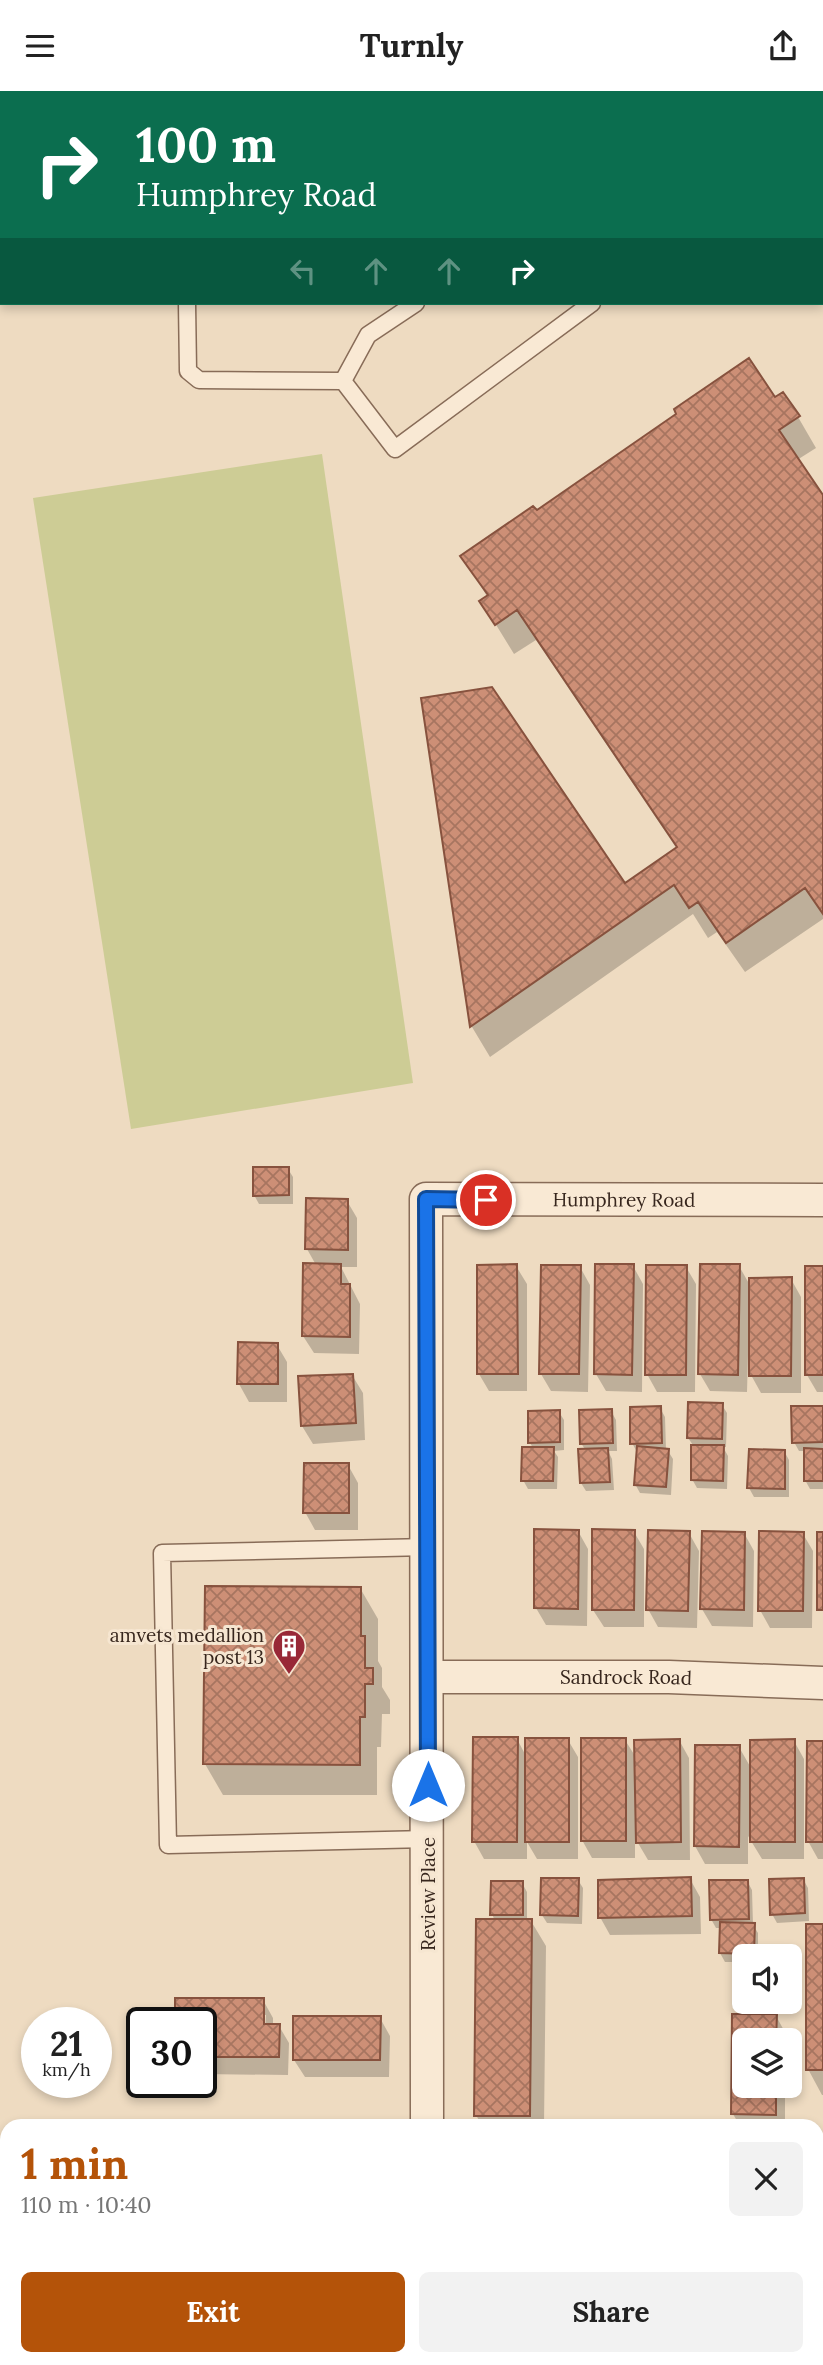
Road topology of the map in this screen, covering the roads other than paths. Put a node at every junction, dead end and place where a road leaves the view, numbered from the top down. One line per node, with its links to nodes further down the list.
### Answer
1 (187, 305): 4 (lane)
2 (413, 305): 4 (lane)
3 (589, 305): 4 (lane)
4 (343, 381)
5 (426, 1199): 6 (street, Humphrey Road); 7 (street, Review Place)
6 (823, 1200)
7 (428, 1547): 8 (street, Review Place); 10 (lane)
8 (428, 1677): 9 (street, Sandrock Road); 10 (street, Review Place)
9 (823, 1683)
10 (428, 1839): 11 (street, Review Place)
11 (427, 2119)

